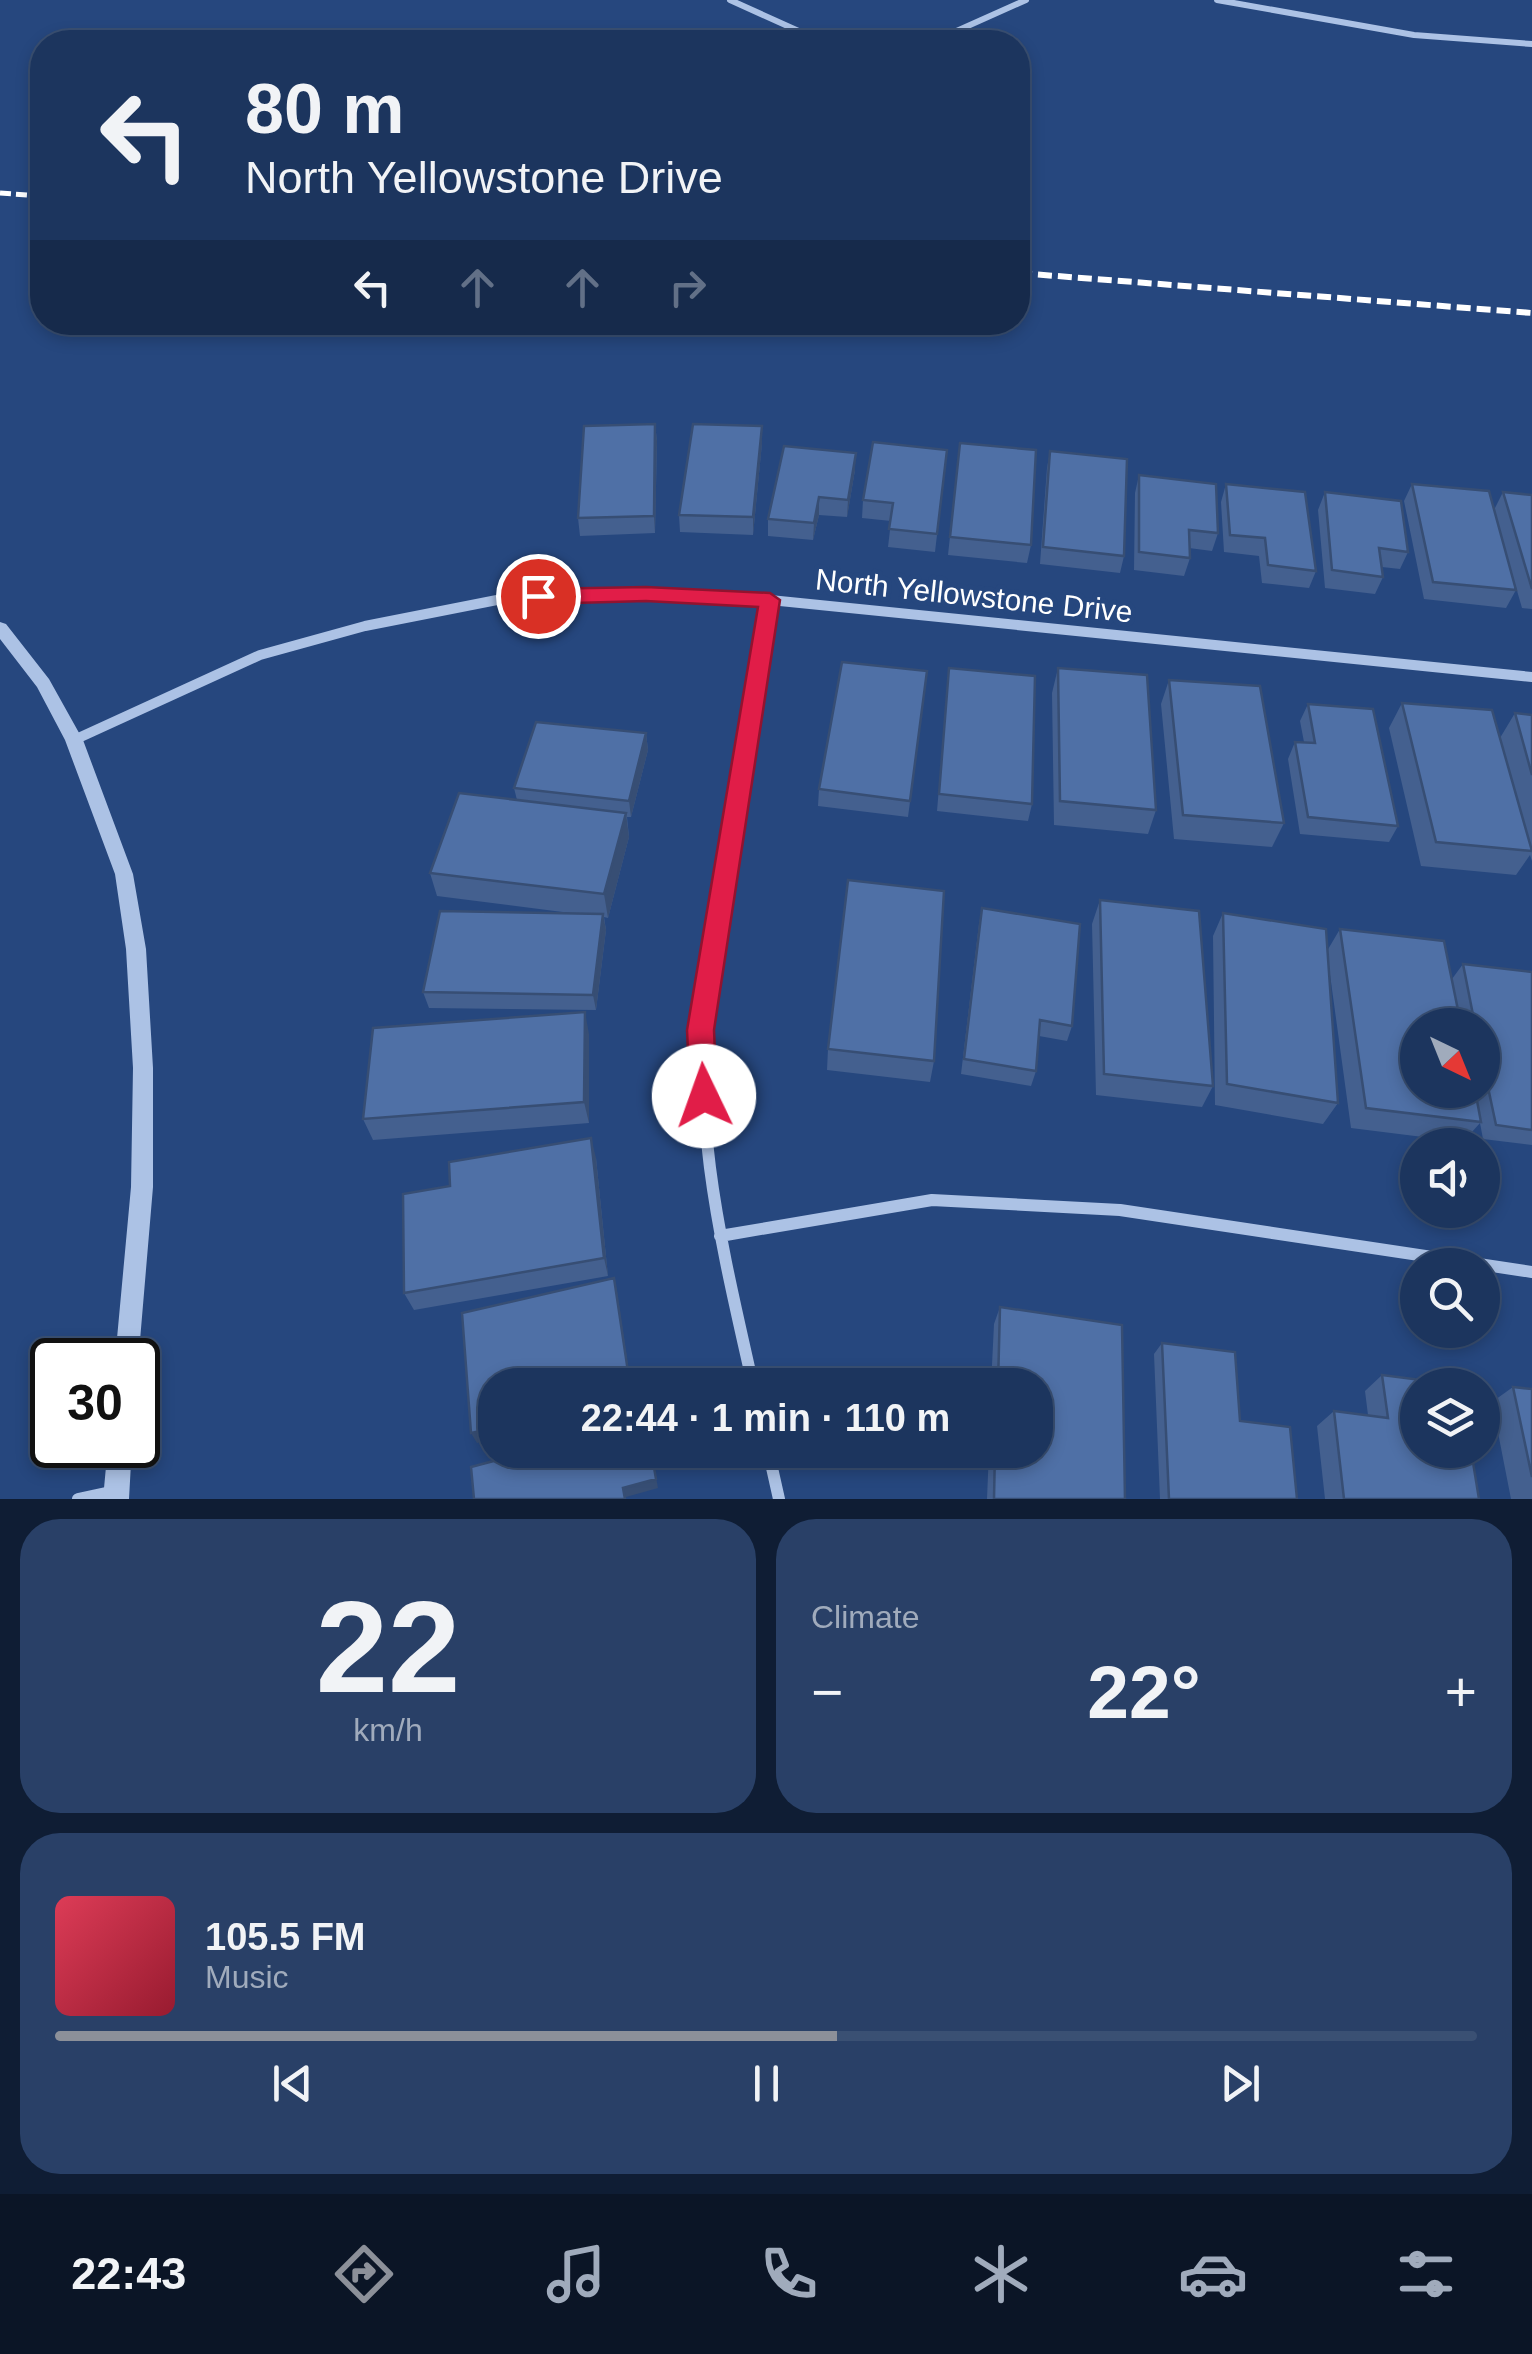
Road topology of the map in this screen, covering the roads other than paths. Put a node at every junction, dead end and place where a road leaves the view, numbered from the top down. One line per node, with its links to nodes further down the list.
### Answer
1 (730, 0): 4 (street)
2 (1026, 0): 5 (street)
3 (1217, 0): 6 (street)
4 (796, 30)
5 (959, 30)
6 (1532, 44)
7 (770, 600): 9 (street, North Yellowstone Drive); 10 (street, North Yellowstone Drive); 11 (street)
8 (0, 628): 10 (street)
9 (1532, 677)
10 (74, 740): 13 (street)
11 (720, 1236): 12 (street); 14 (street)
12 (1532, 1272)
13 (130, 1338)
14 (749, 1368)
15 (118, 1468): 17 (street)
16 (772, 1468): 19 (street)
17 (116, 1495): 18 (street)
18 (78, 1499)
19 (778, 1499)

